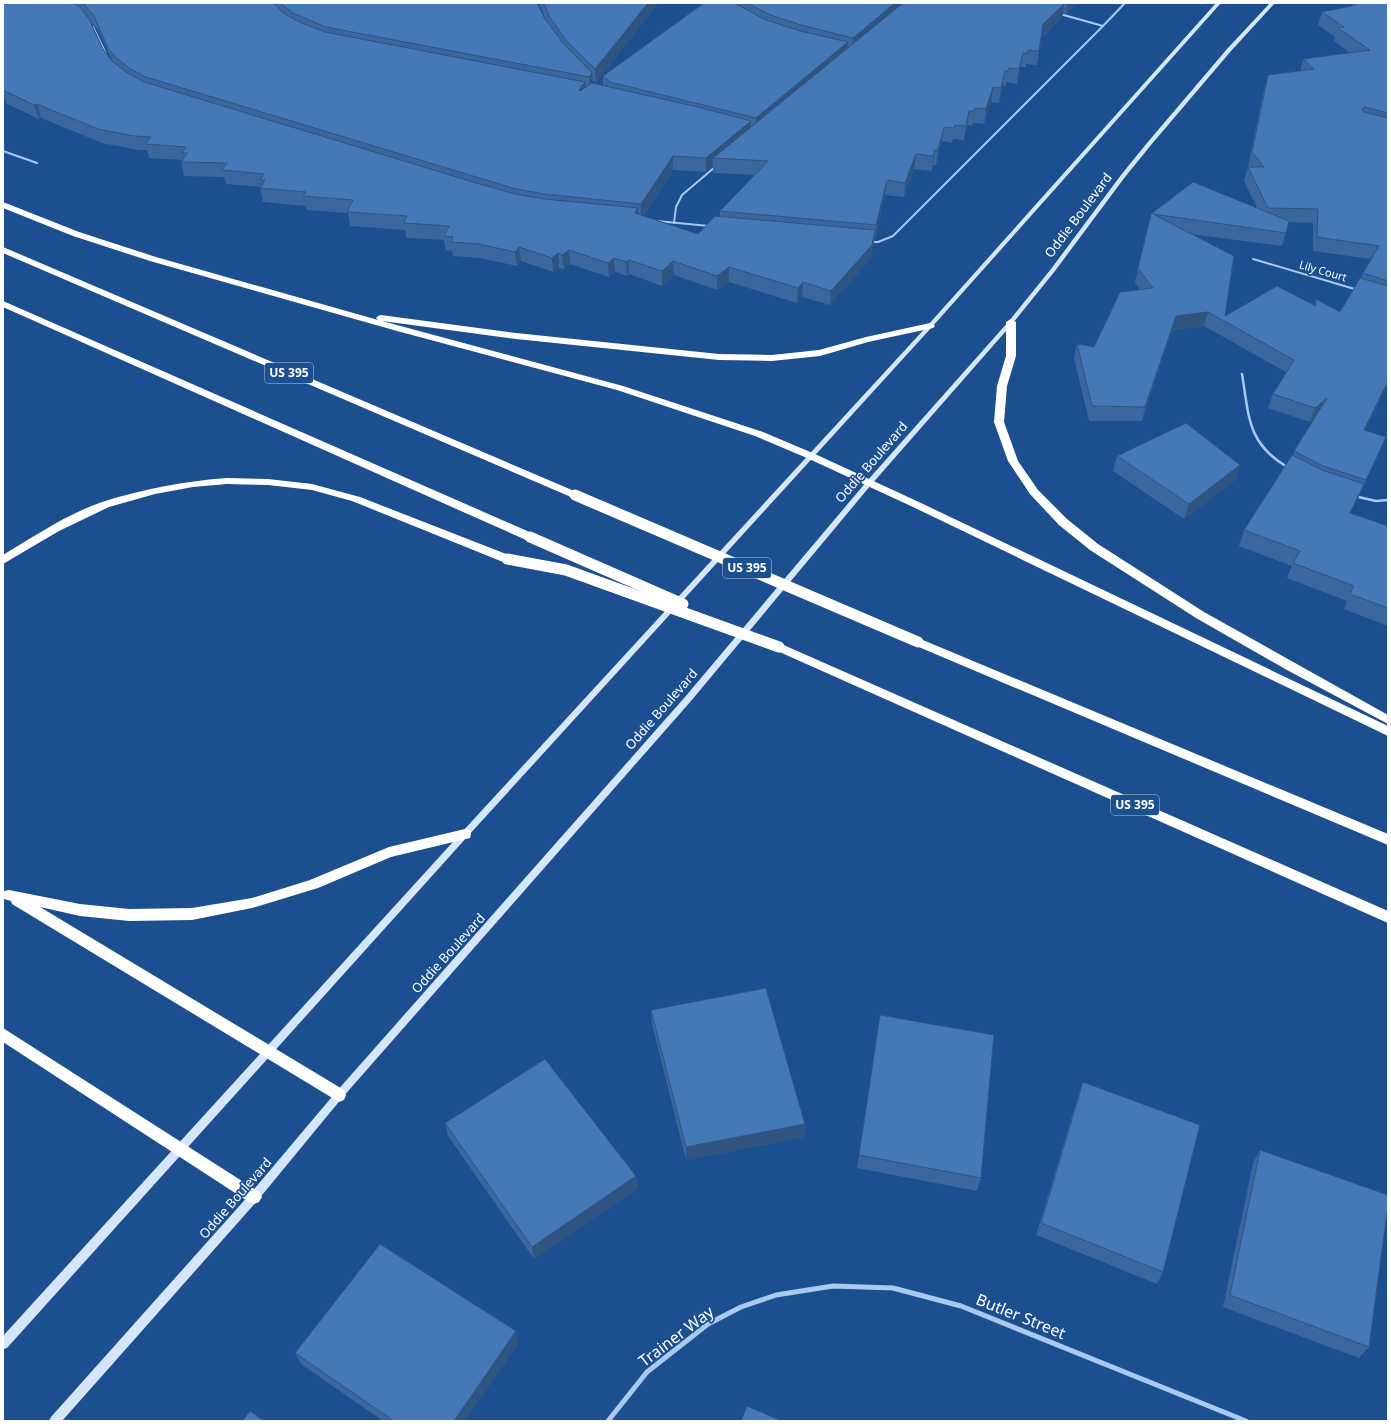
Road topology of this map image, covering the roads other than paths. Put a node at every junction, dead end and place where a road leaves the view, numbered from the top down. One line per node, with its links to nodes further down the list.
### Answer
1 (1125, 3): 6 (lane)
2 (1219, 3): 22 (main road)
3 (1273, 3): 21 (main road, Oddie Boulevard)
4 (1059, 14): 6 (lane)
5 (89, 21): 7 (lane)
6 (1103, 26): 15 (lane)
7 (110, 62)
8 (3, 151): 9 (lane)
9 (36, 163)
10 (721, 163): 13 (lane)
11 (3, 205): 20 (highway)
12 (651, 221): 13 (lane)
13 (674, 223): 14 (lane)
14 (713, 227)
15 (867, 242)
16 (3, 250): 34 (highway, US 395, bridge)
17 (1253, 259): 18 (lane, Lily Court)
18 (1365, 292)
19 (3, 304): 30 (highway, US 395, bridge)
20 (348, 314): 22 (highway); 24 (highway)
21 (1011, 322): 26 (main road, Oddie Boulevard); 31 (highway)
22 (930, 326): 24 (main road)
23 (1242, 374): 25 (lane)
24 (811, 456): 26 (highway); 33 (main road)
25 (1289, 468)
26 (869, 483): 32 (highway); 39 (main road, Oddie Boulevard)
27 (1348, 494): 28 (lane)
28 (1388, 500)
29 (3, 560): 30 (highway, bridge)
30 (779, 647): 36 (highway, US 395)
31 (1388, 720)
32 (1388, 731)
33 (465, 834): 35 (highway); 38 (main road)
34 (1388, 840)
35 (6, 893): 38 (highway)
36 (1388, 917)
37 (3, 1034): 40 (highway)
38 (269, 1052): 39 (highway); 40 (main road)
39 (339, 1095): 41 (main road, Oddie Boulevard)
40 (180, 1149): 41 (highway); 43 (main road)
41 (254, 1197): 44 (main road, Oddie Boulevard)
42 (776, 1295): 45 (street, Trainer Way); 46 (street, Butler Street)
43 (3, 1344)
44 (55, 1421)
45 (608, 1421)
46 (1246, 1421)

